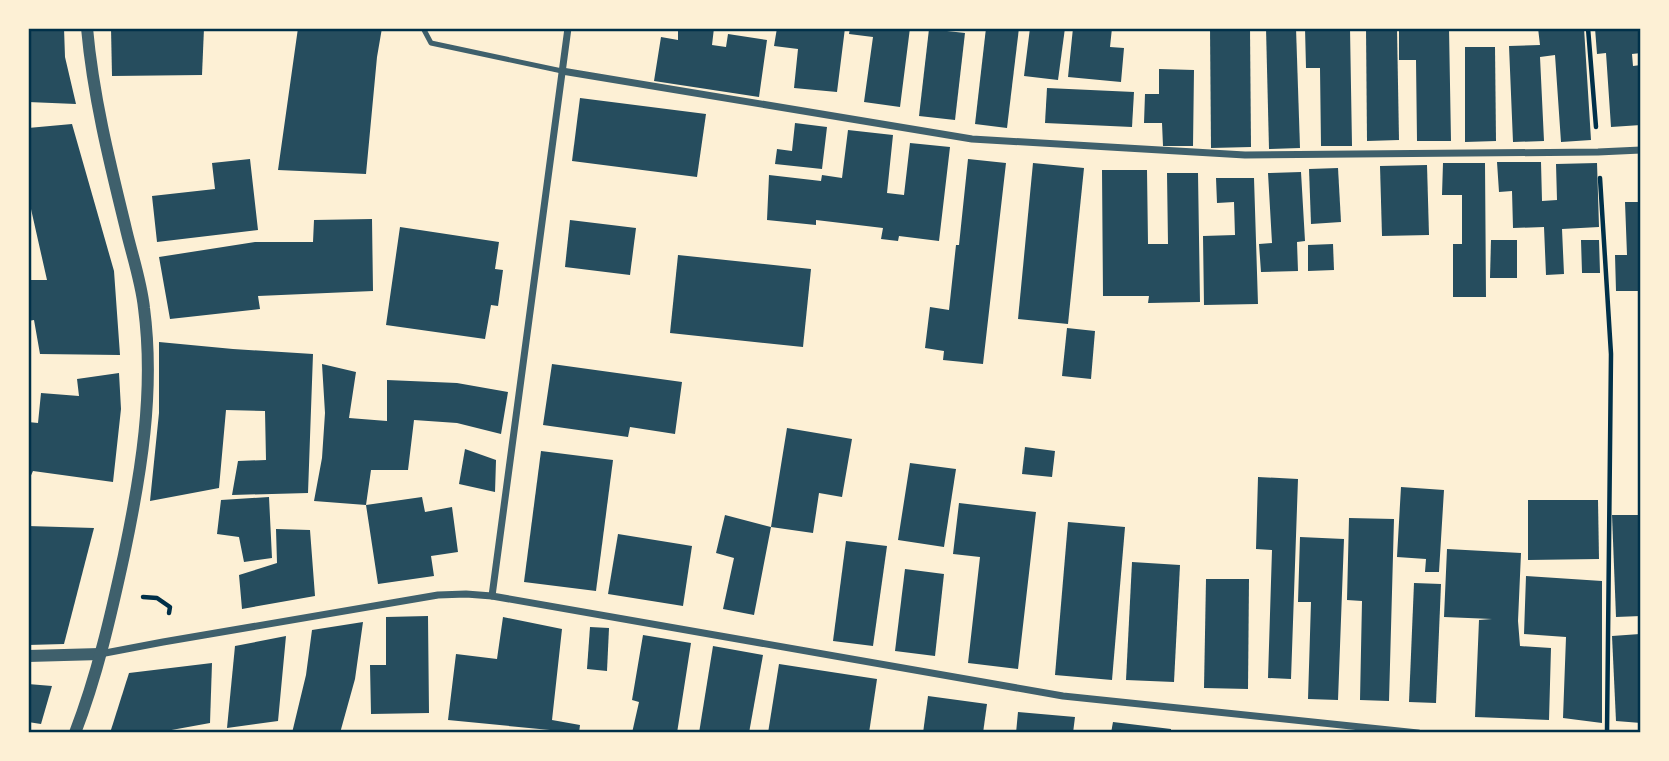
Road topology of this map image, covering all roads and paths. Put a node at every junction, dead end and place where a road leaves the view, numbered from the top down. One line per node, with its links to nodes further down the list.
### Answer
1 (87, 28): 8 (street)
2 (424, 28): 5 (lane)
3 (568, 28): 5 (street)
4 (1588, 28): 7 (path)
5 (562, 71): 7 (street); 9 (street)
6 (1641, 150): 7 (street)
7 (1598, 152): 15 (path)
8 (115, 596): 10 (path); 11 (street)
9 (492, 596): 10 (street); 14 (street)
10 (163, 642): 11 (street)
11 (100, 654): 12 (street); 13 (street)
12 (28, 656)
13 (75, 733)
14 (1418, 733)
15 (1607, 733)

